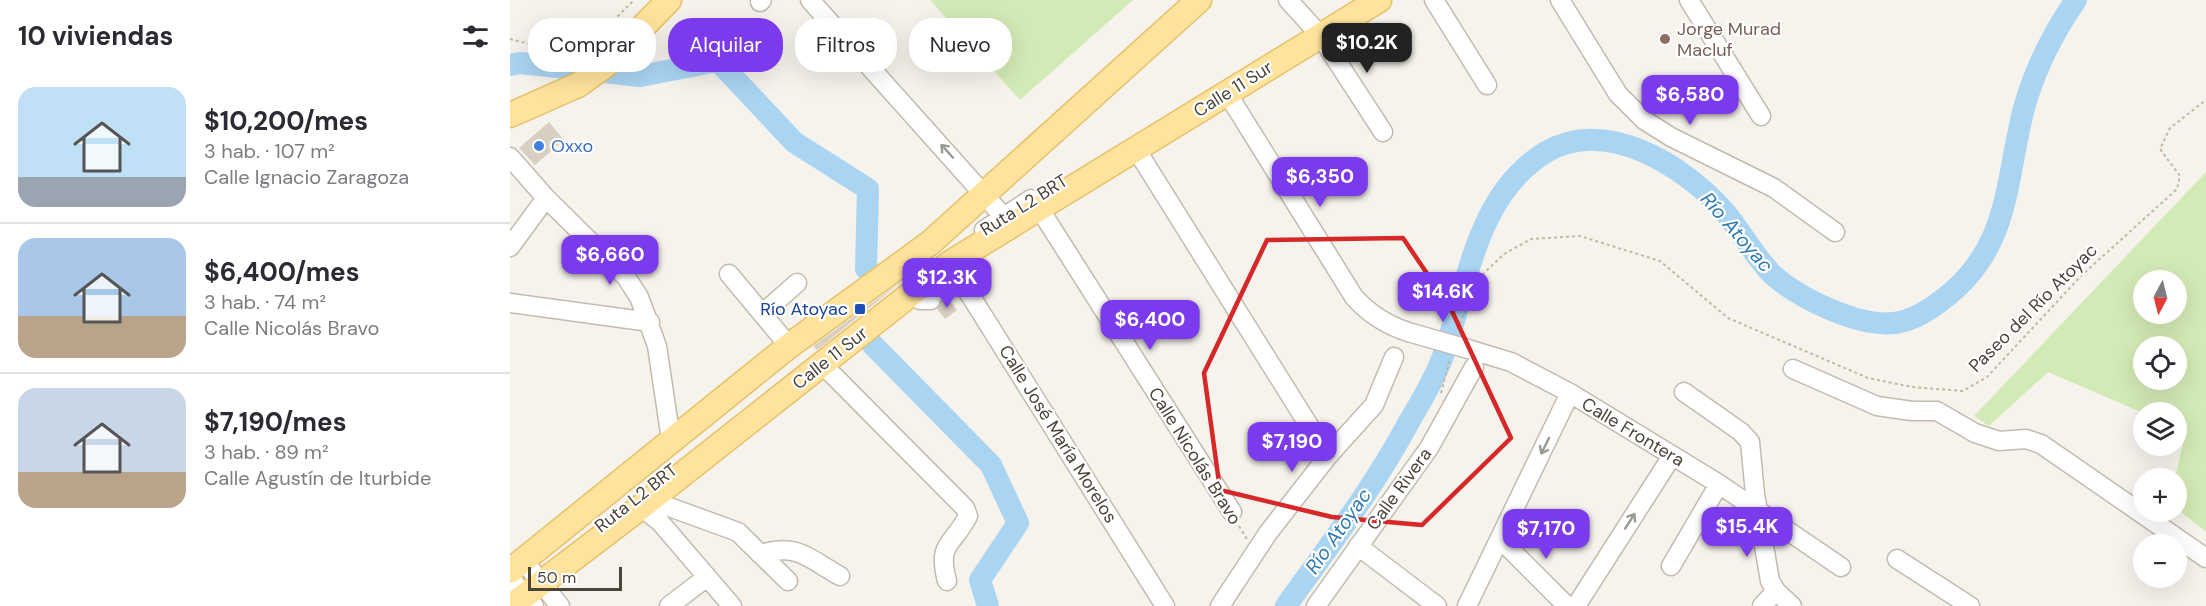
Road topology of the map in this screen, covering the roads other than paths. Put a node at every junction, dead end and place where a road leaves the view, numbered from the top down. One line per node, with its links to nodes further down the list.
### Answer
1 (653, 0): 12 (main road)
2 (669, 0): 13 (main road)
3 (810, 0): 27 (street, one-way to 3)
4 (1199, 0): 27 (main road, Calle 11 Sur)
5 (1211, 0): 27 (street, Ruta L2 BRT)
6 (1288, 0): 14 (street)
7 (1361, 0): 14 (street, Ruta L2 BRT)
8 (1378, 0): 14 (main road, Calle 11 Sur)
9 (1434, 0): 16 (street)
10 (1560, 0): 28 (street)
11 (1689, 0): 21 (street)
12 (638, 18)
13 (650, 18)
14 (1317, 32): 17 (main road, Calle 11 Sur); 22 (street); 27 (street, Ruta L2 BRT)
15 (582, 72): 18 (main road)
16 (1487, 85)
17 (1227, 93): 23 (main road, Calle 11 Sur); 43 (street, Calle Frontera, bridge)
18 (544, 97): 19 (main road); 20 (main road)
19 (510, 105)
20 (510, 116)
21 (1761, 116)
22 (1383, 132)
23 (1136, 149): 26 (main road, Calle 11 Sur); 45 (street)
24 (510, 157): 25 (street)
25 (546, 198): 29 (street); 36 (street)
26 (1039, 208): 27 (main road, Calle 11 Sur); 50 (street, Calle Nicolás Bravo)
27 (998, 210): 30 (main road, Calle 11 Sur); 37 (main road, Calle 11 Sur); 64 (street, Ruta L2 BRT)
28 (1835, 232)
29 (510, 247)
30 (955, 269): 33 (main road, Calle 11 Sur); 33 (street); 69 (street, Calle José María Morelos)
31 (729, 274): 35 (street)
32 (797, 283): 35 (street)
33 (928, 296): 39 (main road, Calle 11 Sur)
34 (510, 303): 36 (street)
35 (763, 313): 37 (street)
36 (650, 322): 44 (street)
37 (789, 346): 44 (main road, Calle 11 Sur)
38 (1394, 357): 45 (street)
39 (822, 364): 48 (main road, Calle 11 Sur); 63 (street)
40 (1474, 367): 54 (street, Calle Rivera)
41 (1793, 369): 56 (street)
42 (1684, 392): 51 (street)
43 (1570, 393): 46 (street, Calle Frontera); 53 (street, one-way to 53)
44 (671, 440): 64 (main road, Calle 11 Sur)
45 (1328, 456): 70 (street)
46 (1672, 456): 47 (street, Calle Frontera); 75 (street, one-way to 46)
47 (1719, 484): 51 (street, Calle Frontera); 58 (street)
48 (646, 503): 49 (street); 52 (street); 64 (main road, Calle 11 Sur)
49 (679, 510): 52 (street); 55 (street)
50 (1232, 513)
51 (1760, 513): 59 (street, Calle Frontera); 65 (street)
52 (660, 522): 61 (street)
53 (1500, 539): 73 (street); 74 (street)
54 (1358, 546): 71 (street, Calle Rivera); 72 (street)
55 (760, 554): 60 (street); 62 (street)
56 (2206, 558)
57 (1896, 559): 78 (street)
58 (1671, 566)
59 (1841, 567)
60 (840, 576)
61 (707, 577): 67 (street); 68 (street)
62 (788, 581)
63 (947, 581)
64 (521, 584): 66 (street)
65 (1776, 591): 76 (street); 77 (street)
66 (560, 606)
67 (669, 606)
68 (732, 606)
69 (1165, 606)
70 (1220, 606)
71 (1316, 606)
72 (1437, 606)
73 (1467, 606)
74 (1567, 606)
75 (1576, 606)
76 (1762, 606)
77 (1792, 606)
78 (1971, 606)

